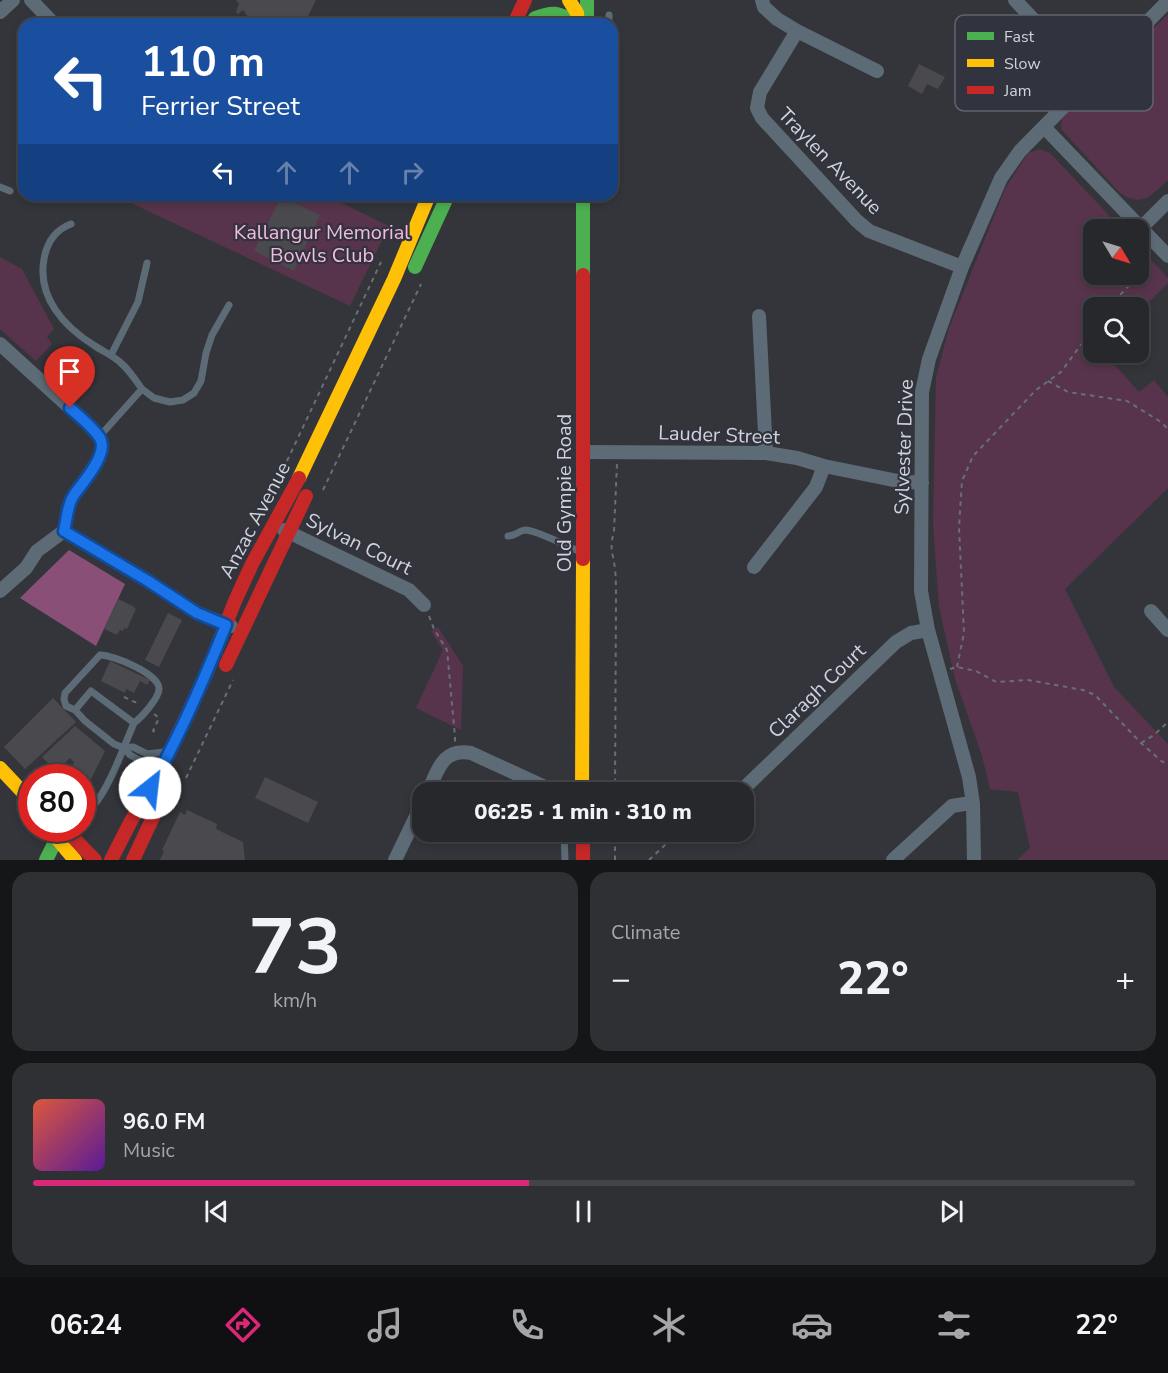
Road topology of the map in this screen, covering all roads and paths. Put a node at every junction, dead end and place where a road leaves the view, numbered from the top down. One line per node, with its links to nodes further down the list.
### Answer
1 (13, 0): 10 (street)
2 (32, 0): 13 (street)
3 (525, 0): 14 (main road)
4 (543, 0): 15 (main road)
5 (569, 0): 18 (main road)
6 (587, 0): 19 (main road)
7 (762, 0): 20 (street)
8 (1014, 0): 11 (street)
9 (1168, 1): 12 (street, Sylvester Drive)
10 (0, 12)
11 (1029, 15)
12 (1153, 16)
13 (48, 18)
14 (517, 18)
15 (534, 18)
16 (539, 18): 17 (main road)
17 (567, 18)
18 (577, 18)
19 (587, 18)
20 (797, 31): 21 (street); 39 (street, Traylen Avenue)
21 (878, 71)
22 (1059, 111): 23 (street, Sylvester Drive)
23 (1044, 127): 30 (street); 39 (street, Sylvester Drive)
24 (0, 187): 25 (lane)
25 (10, 191)
26 (426, 201): 33 (main road, Anzac Avenue)
27 (445, 201): 34 (main road)
28 (583, 201): 52 (main road, Old Gympie Road)
29 (1168, 201): 31 (street)
30 (1132, 219)
31 (1149, 220)
32 (71, 224): 47 (lane)
33 (416, 224): 34 (main road); 59 (main road, Anzac Avenue)
34 (431, 232): 40 (main road)
35 (1151, 238): 36 (path); 37 (street)
36 (1149, 243)
37 (1168, 256)
38 (147, 263): 47 (lane)
39 (962, 267): 57 (street, Sylvester Drive)
40 (411, 274)
41 (1129, 285): 42 (path)
42 (1118, 297)
43 (229, 305): 49 (lane)
44 (759, 316): 53 (street)
45 (1083, 342): 48 (path)
46 (0, 344): 51 (street)
47 (111, 355): 49 (lane)
48 (1048, 381): 50 (path); 72 (path)
49 (142, 390): 51 (lane)
50 (1168, 429)
51 (99, 437): 60 (street)
52 (584, 452): 54 (street, Lauder Street); 63 (main road, Old Gympie Road)
53 (766, 453): 54 (street, Lauder Street); 55 (street, Lauder Street)
54 (619, 459): 56 (path); 56 (path)
55 (824, 466): 57 (street, Lauder Street); 64 (street)
56 (616, 468): 88 (path)
57 (922, 483): 70 (street, Sylvester Drive)
58 (312, 484): 61 (main road, Anzac Avenue)
59 (273, 524): 61 (street, Sylvan Court); 68 (main road, Anzac Avenue)
60 (64, 531): 65 (street); 68 (street)
61 (289, 532): 66 (street, Sylvan Court); 69 (main road, Anzac Avenue)
62 (508, 536): 63 (lane)
63 (584, 553): 87 (main road, Old Gympie Road)
64 (754, 567)
65 (0, 591)
66 (424, 604): 81 (path)
67 (1151, 611): 71 (street)
68 (226, 625): 69 (street); 80 (main road, Anzac Avenue)
69 (242, 630): 74 (main road, Anzac Avenue)
70 (928, 630): 73 (street, Sylvester Drive); 89 (street, Claragh Court)
71 (1168, 630)
72 (957, 667): 73 (path); 78 (path)
73 (939, 673): 93 (street, Sylvester Drive)
74 (222, 674)
75 (75, 710): 77 (lane); 77 (lane); 79 (lane)
76 (1168, 722): 78 (path)
77 (134, 723): 79 (lane)
78 (1141, 742): 82 (path)
79 (124, 748): 80 (lane); 91 (lane); 92 (lane)
80 (169, 752): 91 (main road, Anzac Avenue)
81 (454, 753): 85 (street); 86 (street)
82 (1168, 765)
83 (0, 768): 90 (main road)
84 (174, 774): 103 (main road)
85 (433, 782)
86 (534, 782)
87 (582, 782)
88 (615, 782)
89 (751, 782)
90 (18, 786)
91 (150, 788): 108 (main road, Anzac Avenue)
92 (96, 803)
93 (973, 804): 114 (street); 115 (street, Sylvester Drive)
94 (412, 825): 109 (street)
95 (47, 842): 104 (main road)
96 (51, 842): 105 (main road)
97 (63, 842): 106 (main road)
98 (71, 842): 107 (main road)
99 (564, 842): 110 (lane)
100 (582, 842): 111 (main road)
101 (615, 842): 112 (path)
102 (668, 842): 113 (path)
103 (138, 857)
104 (36, 860)
105 (46, 860)
106 (75, 860)
107 (95, 860)
108 (111, 860)
109 (395, 860)
110 (565, 860)
111 (583, 860)
112 (615, 860)
113 (649, 860)
114 (893, 860)
115 (974, 860)

